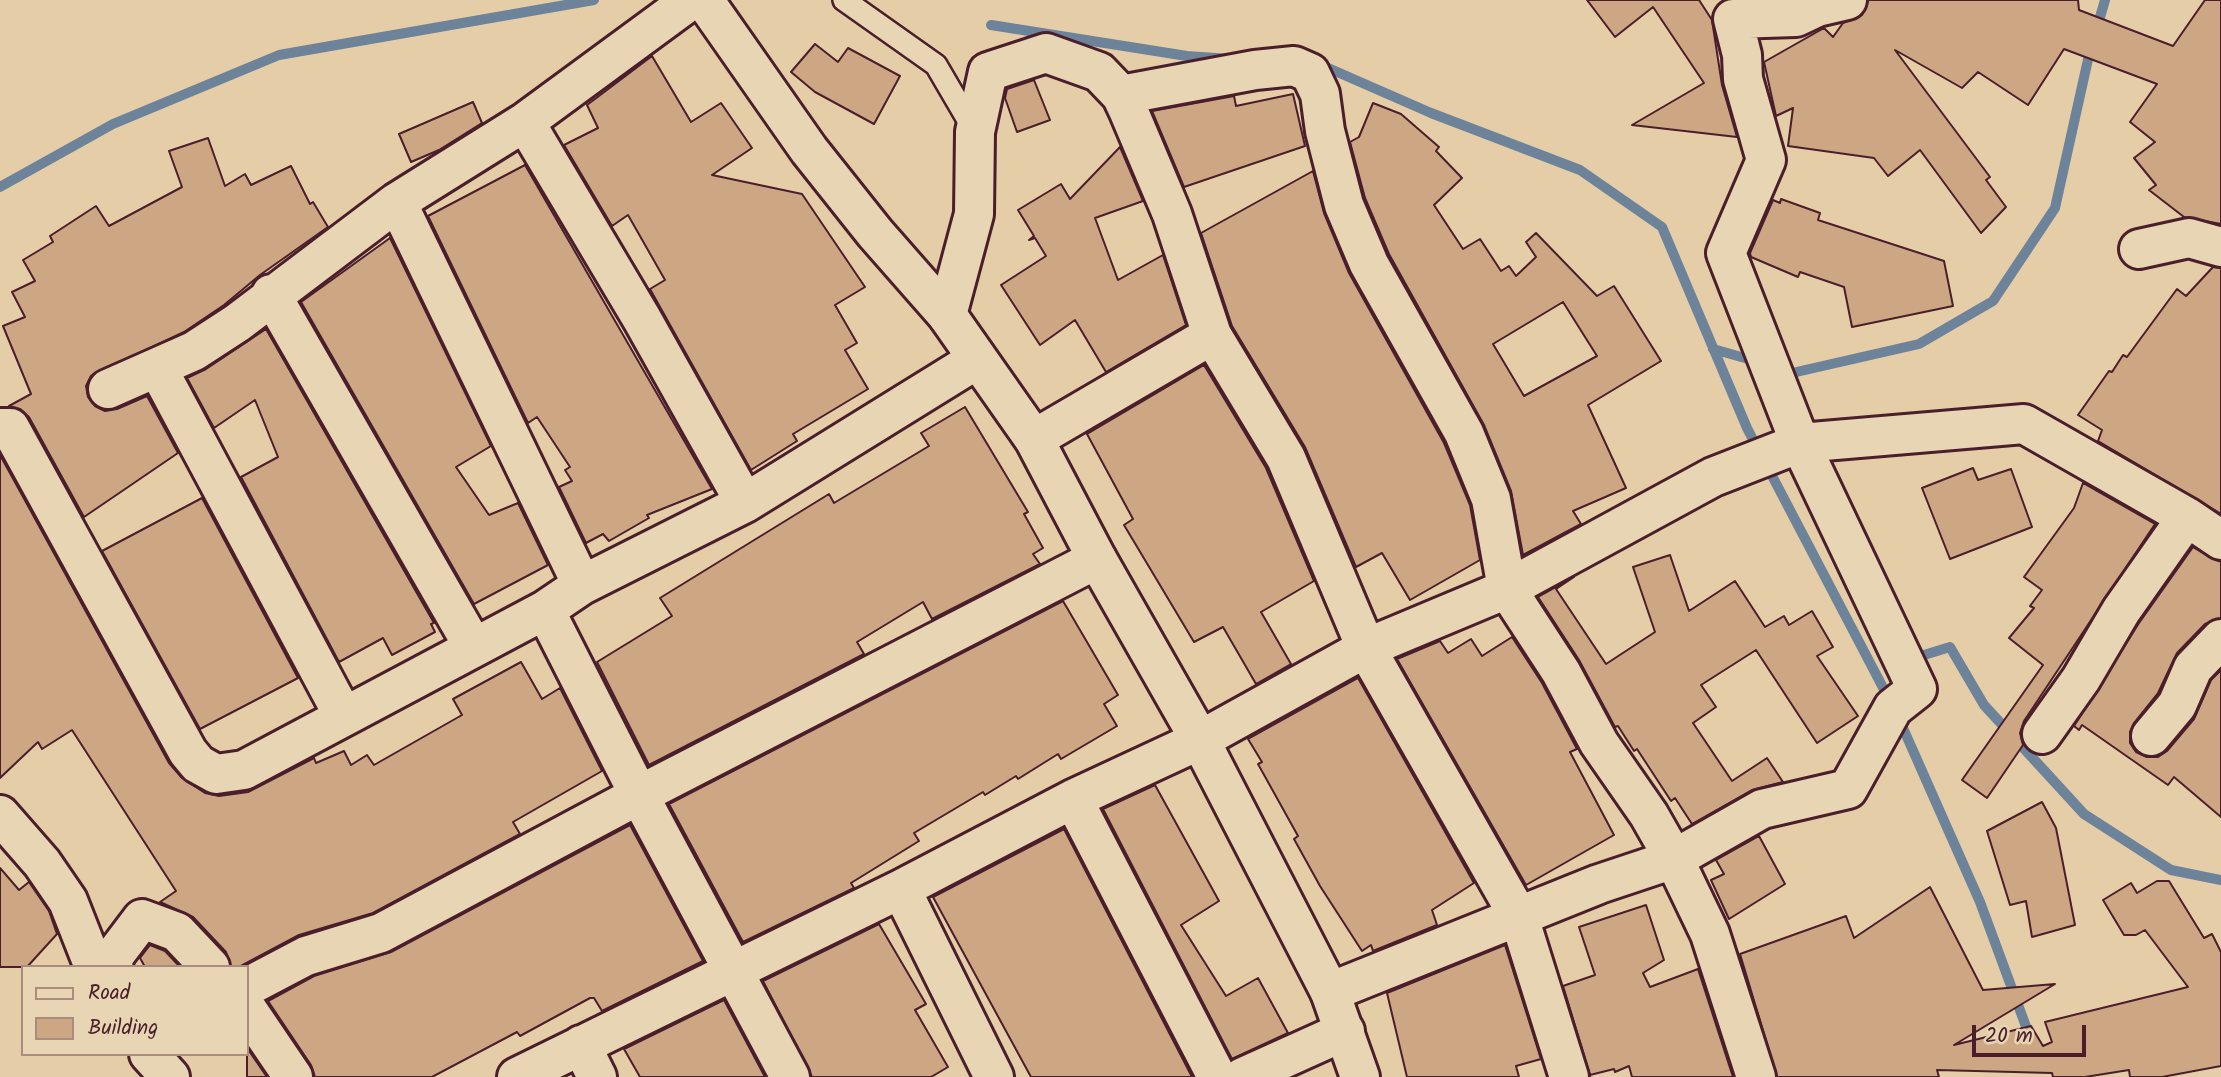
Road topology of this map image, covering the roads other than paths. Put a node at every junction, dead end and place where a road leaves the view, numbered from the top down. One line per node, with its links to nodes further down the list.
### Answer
1 (691, 0): 7 (street)
2 (704, 0): 13 (street)
3 (844, 0): 8 (lane)
4 (1847, 0): 5 (street)
5 (1730, 10): 20 (street)
6 (1121, 95): 8 (street); 14 (street); 26 (street)
7 (525, 122): 9 (street); 21 (street)
8 (975, 132): 13 (street)
9 (397, 202): 12 (street); 25 (street)
10 (2221, 247): 11 (street)
11 (2139, 249)
12 (271, 294): 16 (street); 29 (street)
13 (947, 316): 15 (street)
14 (1212, 335): 19 (street); 30 (street)
15 (976, 360): 19 (street); 21 (street)
16 (158, 369): 17 (street); 31 (street)
17 (108, 390)
18 (0, 428): 31 (street)
19 (1034, 439): 24 (street)
20 (1800, 443): 22 (street); 26 (street); 38 (street)
21 (745, 503): 25 (street)
22 (2188, 517): 23 (street); 32 (street)
23 (2221, 540)
24 (1097, 559): 34 (street); 35 (street)
25 (582, 585): 27 (street)
26 (1507, 589): 30 (street); 38 (street)
27 (545, 610): 29 (street); 35 (street)
28 (2221, 639): 33 (street)
29 (473, 646): 31 (street)
30 (1366, 648): 34 (street); 40 (street)
31 (343, 715)
32 (2042, 734)
33 (2151, 736)
34 (1200, 740): 36 (street); 46 (street)
35 (639, 795): 44 (street); 45 (street)
36 (1073, 799): 39 (street); 56 (street)
37 (0, 815): 41 (street)
38 (1674, 859): 40 (street); 60 (street)
39 (901, 889): 44 (street); 55 (street)
40 (1520, 917): 46 (street); 59 (street)
41 (93, 965)
42 (113, 965): 43 (street)
43 (209, 965)
44 (735, 971): 50 (street); 54 (street)
45 (248, 986)
46 (1330, 992): 48 (street)
47 (248, 1010): 52 (street)
48 (1345, 1031): 57 (street); 58 (street)
49 (151, 1056): 51 (street)
50 (589, 1061): 53 (street)
51 (170, 1077)
52 (293, 1077)
53 (517, 1077)
54 (790, 1077)
55 (995, 1077)
56 (1217, 1077)
57 (1243, 1077)
58 (1360, 1077)
59 (1569, 1077)
60 (1756, 1077)

